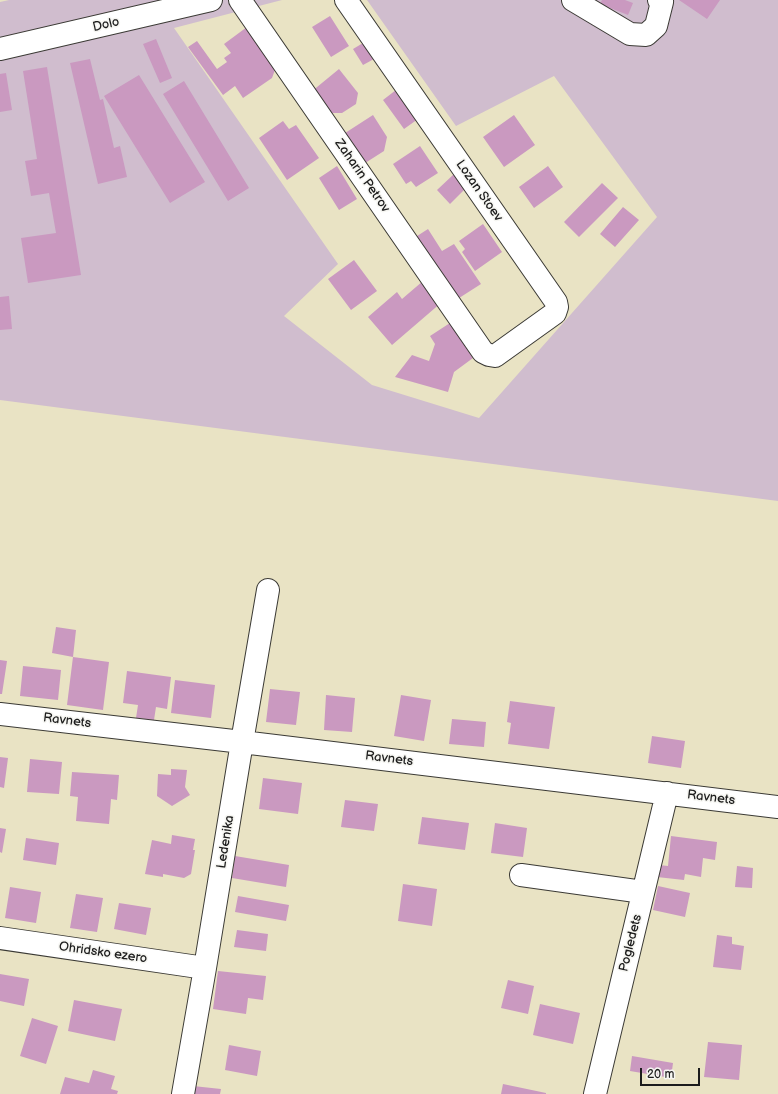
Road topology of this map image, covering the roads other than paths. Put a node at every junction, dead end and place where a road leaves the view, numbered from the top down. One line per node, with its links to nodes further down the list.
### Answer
1 (211, 0): 6 (street, Dolo)
2 (240, 0): 7 (street, Zaharin Petrov)
3 (346, 0): 7 (street, Lozan Stoev)
4 (573, 0): 5 (street)
5 (659, 0)
6 (0, 49)
7 (483, 352)
8 (268, 590): 10 (street, Ledenika)
9 (0, 714): 10 (street, Ravnets)
10 (242, 742): 11 (street, Ravnets); 16 (street, Ledenika)
11 (667, 793): 12 (street, Ravnets); 14 (street, Pogledets)
12 (778, 807)
13 (521, 875): 14 (street)
14 (643, 892): 18 (street, Pogledets)
15 (0, 938): 16 (street, Ohridsko ezero)
16 (205, 968): 17 (street, Ledenika)
17 (183, 1094)
18 (595, 1094)

